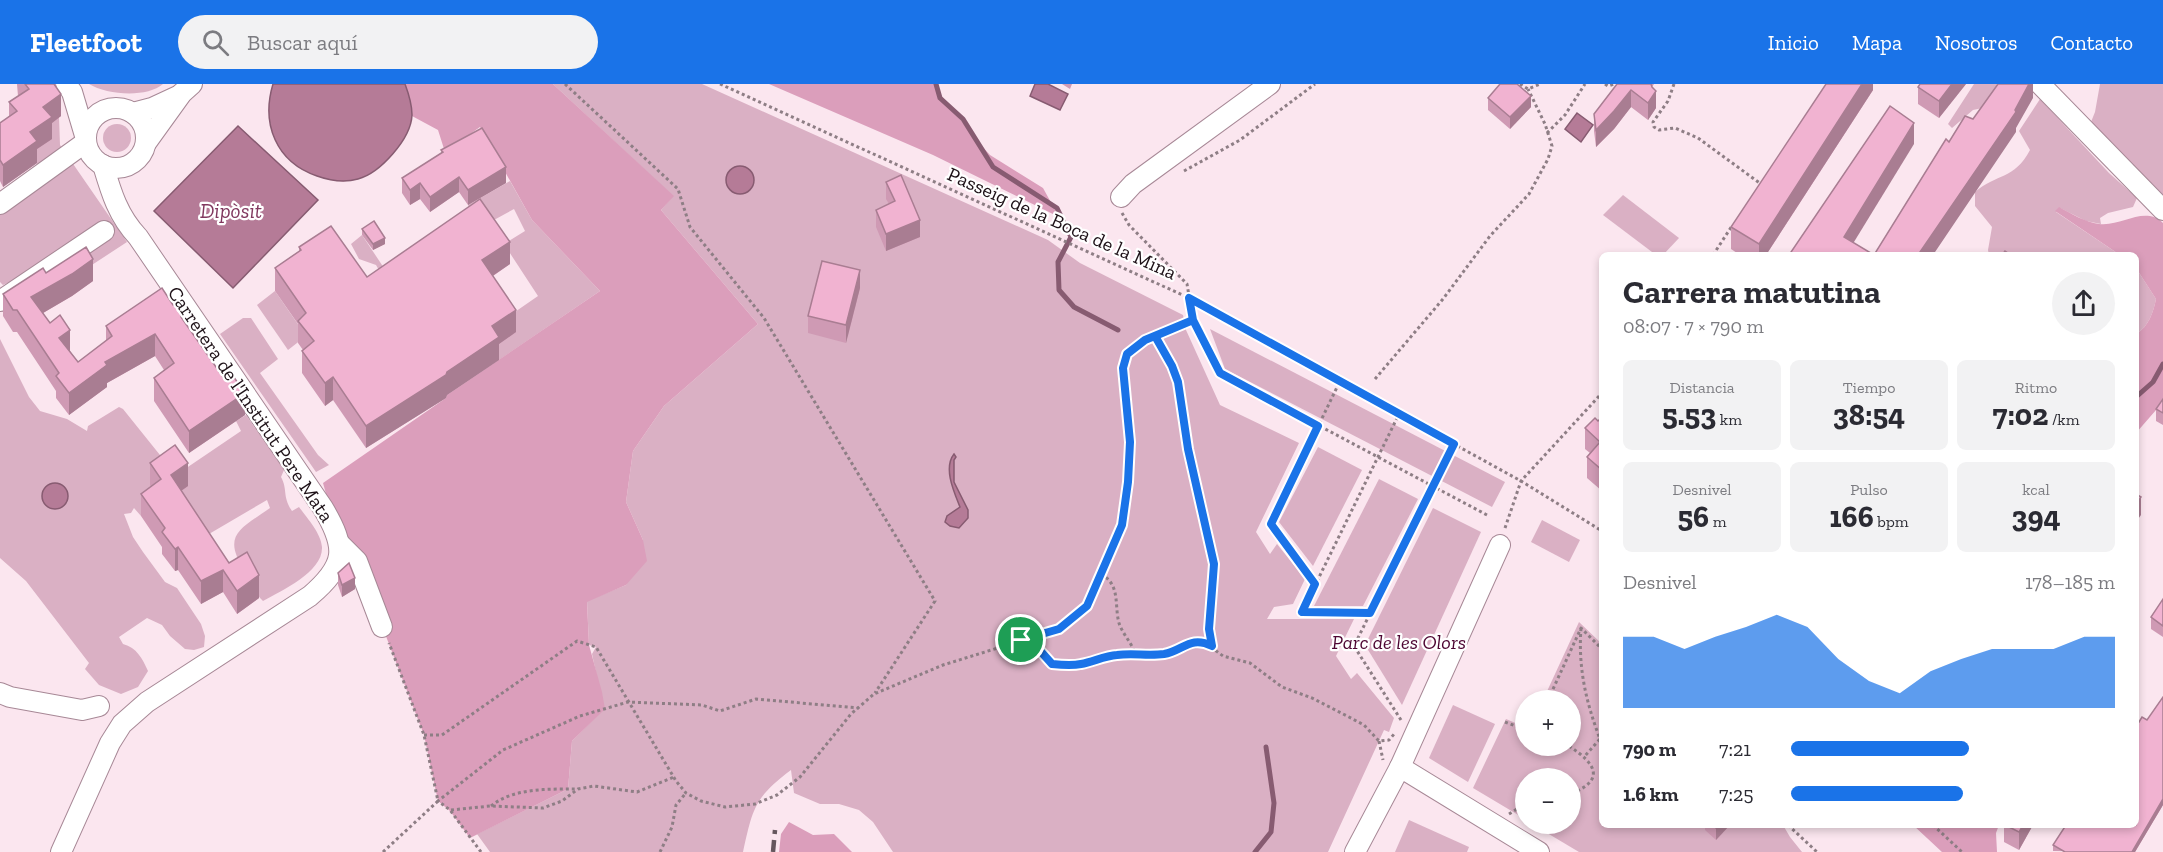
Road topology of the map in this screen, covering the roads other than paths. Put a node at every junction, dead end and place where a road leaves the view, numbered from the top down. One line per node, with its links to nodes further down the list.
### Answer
1 (1270, 84): 11 (street)
2 (2040, 84): 13 (street)
3 (69, 88): 5 (street); 7 (street)
4 (187, 89): 6 (street); 8 (street)
5 (109, 109): 6 (street); 7 (street)
6 (133, 113): 8 (street)
7 (86, 140): 9 (street); 12 (street)
8 (146, 143): 10 (street)
9 (103, 165): 10 (street); 15 (street, Carretera de l'Institut Pere Mata)
10 (129, 165): 15 (street, Carretera de l'Institut Pere Mata)
11 (1121, 197)
12 (0, 204)
13 (2163, 210)
14 (104, 231): 16 (street)
15 (138, 237): 17 (street, Carretera de l'Institut Pere Mata)
16 (0, 301)
17 (340, 544): 19 (street); 24 (street, Carretera de l'Institut Pere Mata)
18 (1500, 545): 22 (street)
19 (382, 627)
20 (0, 693): 21 (street)
21 (99, 706)
22 (1391, 765): 23 (street); 25 (street)
23 (1522, 846): 26 (street)
24 (61, 852)
25 (1355, 852)
26 (1539, 852)

